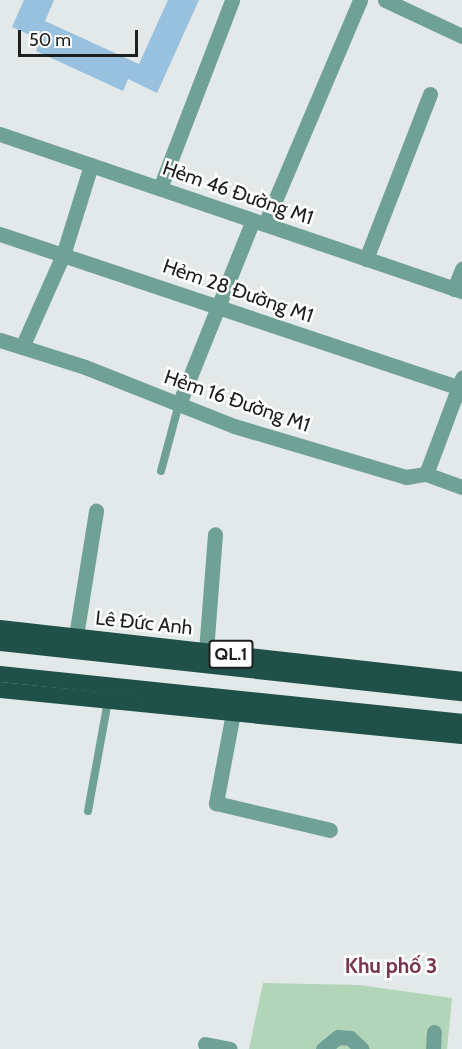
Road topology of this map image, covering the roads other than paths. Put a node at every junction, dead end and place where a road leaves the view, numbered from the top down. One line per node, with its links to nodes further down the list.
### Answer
1 (232, 0): 8 (street)
2 (360, 0): 9 (street)
3 (385, 0): 4 (street)
4 (462, 36)
5 (430, 94): 12 (street)
6 (0, 134): 7 (street, Hẻm 46 Đường M1)
7 (91, 165): 8 (street, Hẻm 46 Đường M1); 11 (street)
8 (160, 188): 9 (street, Hẻm 46 Đường M1)
9 (259, 222): 12 (street, Hẻm 46 Đường M1); 15 (street)
10 (0, 234): 11 (street, Hẻm 28 Đường M1)
11 (63, 255): 15 (street, Hẻm 28 Đường M1); 17 (street)
12 (366, 259): 14 (street, Hẻm 46 Đường M1)
13 (462, 269): 14 (street)
14 (458, 290)
15 (219, 307): 18 (street, Hẻm 28 Đường M1); 19 (street)
16 (0, 340): 17 (street, Hẻm 16 Đường M1)
17 (22, 347): 19 (street, Hẻm 16 Đường M1)
18 (461, 385): 21 (street)
19 (179, 404): 20 (lane); 21 (street, Hẻm 16 Đường M1)
20 (161, 471)
21 (426, 474): 22 (street, Hẻm 16 Đường M1)
22 (462, 487)
23 (96, 511): 26 (street)
24 (214, 534): 28 (street)
25 (0, 628): 26 (highway, Lê Đức Anh / QL.1)
26 (76, 636): 28 (highway, Lê Đức Anh / QL.1)
27 (0, 643): 32 (highway, Lê Đức Anh / QL.1)
28 (206, 651): 30 (highway, Lê Đức Anh / QL.1)
29 (0, 674): 35 (highway, QL.1)
30 (462, 680)
31 (0, 690): 33 (highway)
32 (462, 693)
33 (108, 700): 34 (highway); 37 (lane)
34 (233, 713): 36 (highway); 38 (street)
35 (462, 722)
36 (462, 736)
37 (88, 812)
38 (330, 830)
39 (434, 1032): 44 (street)
40 (205, 1044): 41 (street)
41 (230, 1049)
42 (323, 1049): 43 (street)
43 (362, 1049)
44 (433, 1049)

